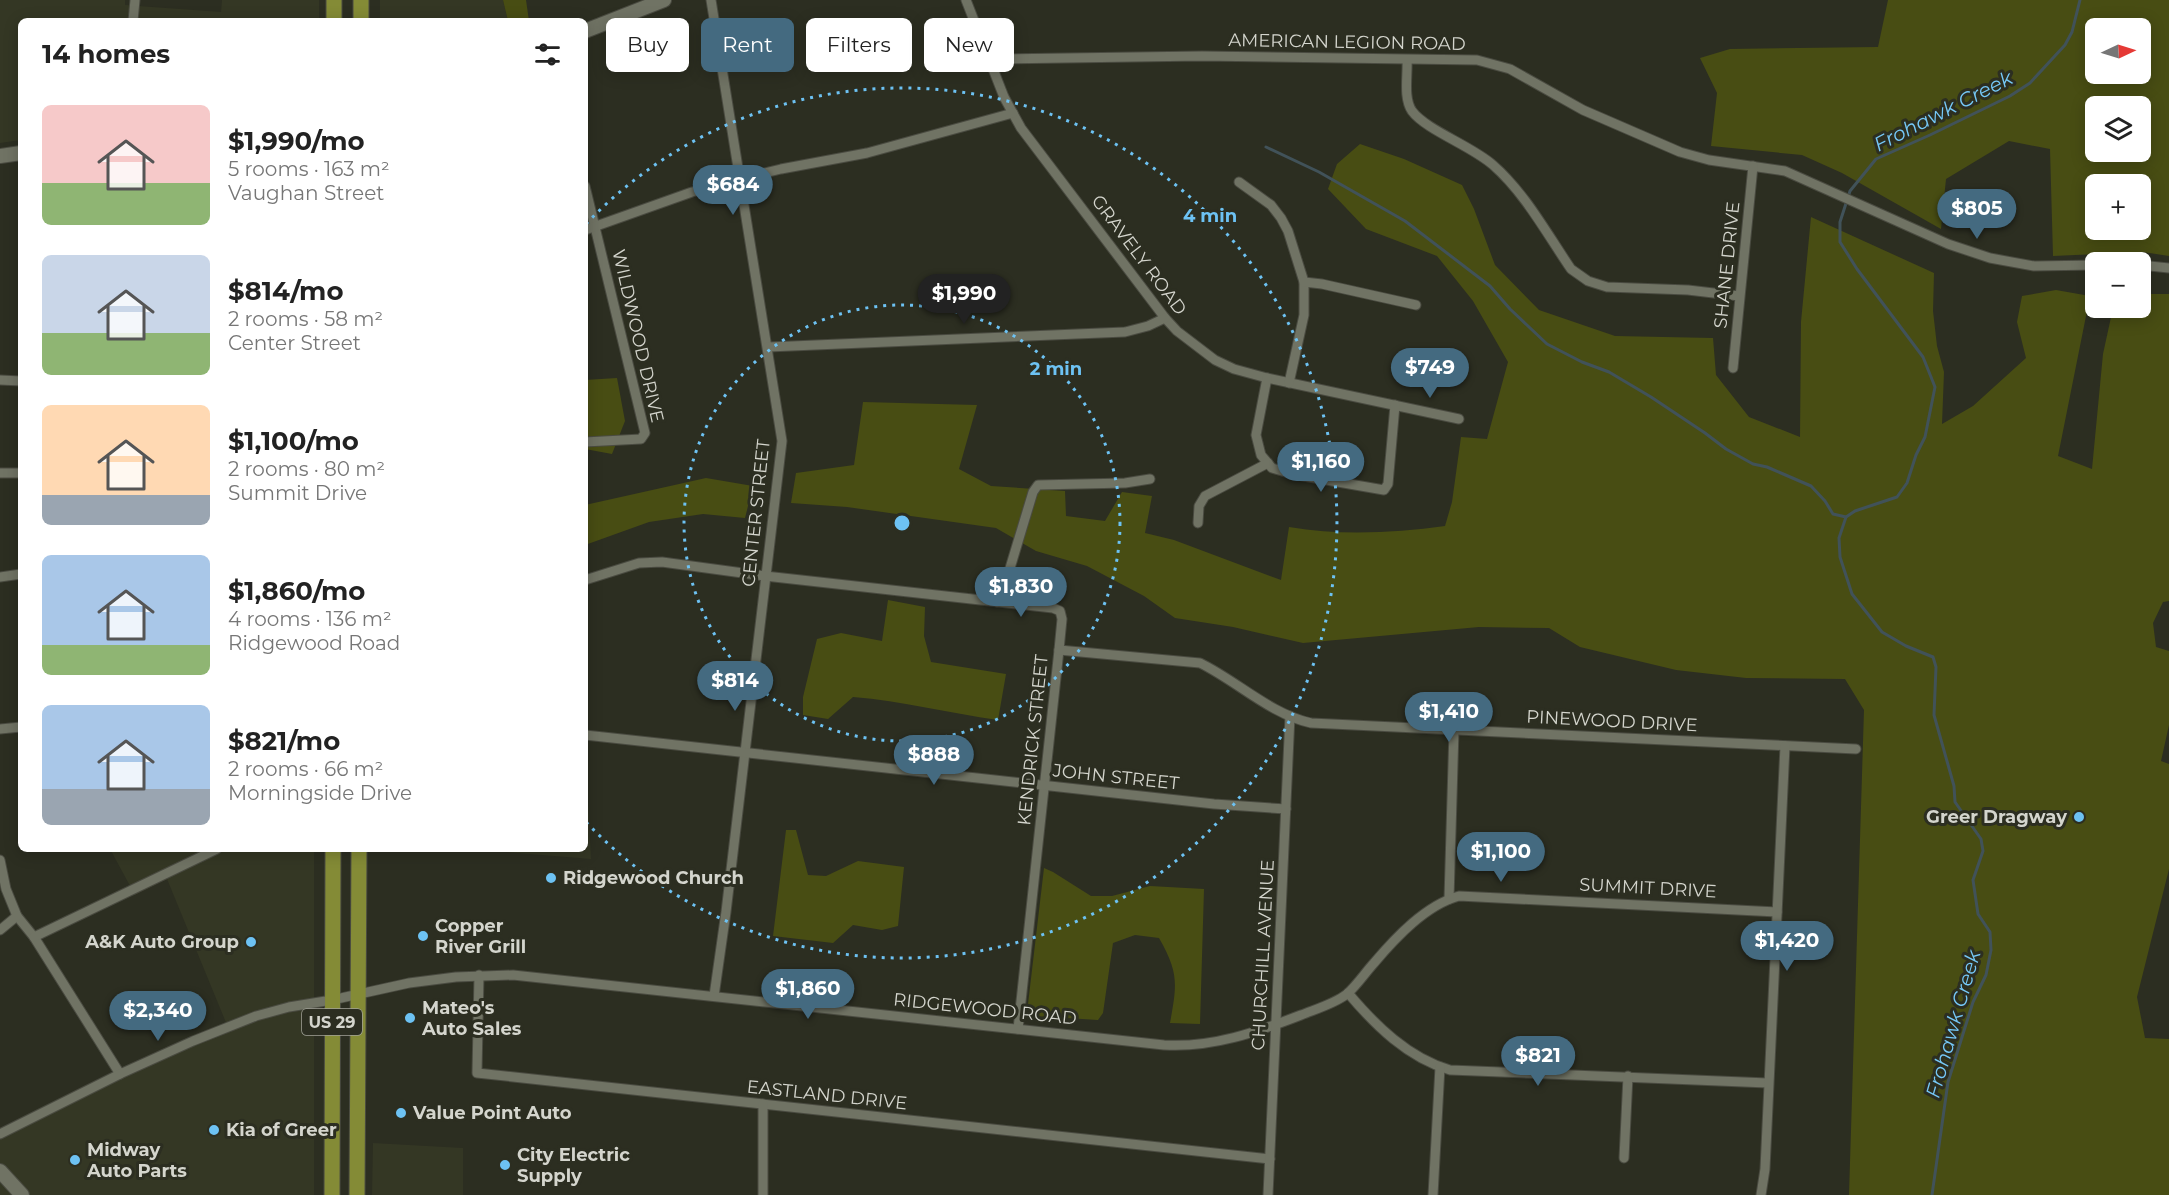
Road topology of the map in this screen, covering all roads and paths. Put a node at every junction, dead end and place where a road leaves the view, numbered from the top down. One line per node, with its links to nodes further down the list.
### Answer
1 (135, 0): 7 (street)
2 (334, 0): 8 (main road)
3 (361, 0): 9 (main road)
4 (664, 0): 11 (main road)
5 (711, 0): 19 (street, CENTER STREET)
6 (966, 0): 10 (street, GRAVELY ROAD)
7 (133, 18)
8 (334, 18)
9 (361, 18)
10 (973, 18)
11 (588, 30)
12 (1014, 59): 13 (street, AMERICAN LEGION ROAD)
13 (1407, 60): 18 (street, AMERICAN LEGION ROAD); 28 (street)
14 (994, 72): 15 (street, GRAVELY ROAD)
15 (1013, 113): 19 (street); 30 (street, GRAVELY ROAD)
16 (18, 153): 17 (main road)
17 (0, 156)
18 (1754, 166): 24 (street, AMERICAN LEGION ROAD); 28 (street, SHANE DRIVE)
19 (740, 178): 22 (street); 31 (street, CENTER STREET)
20 (1239, 182): 27 (street)
21 (588, 197): 22 (street, WILDWOOD DRIVE)
22 (596, 227): 23 (street); 39 (street, WILDWOOD DRIVE)
23 (588, 229)
24 (2085, 265)
25 (2151, 266): 26 (street)
26 (2169, 268)
27 (1304, 282): 29 (street); 36 (street)
28 (1739, 296): 32 (street, SHANE DRIVE)
29 (1416, 305)
30 (1165, 318): 31 (street); 33 (street, GRAVELY ROAD)
31 (768, 347): 46 (street, CENTER STREET)
32 (1733, 368)
33 (1267, 378): 36 (street, GRAVELY ROAD); 40 (street)
34 (0, 380): 35 (street)
35 (18, 381)
36 (1289, 383): 37 (street, GRAVELY ROAD)
37 (1395, 405): 38 (street, GRAVELY ROAD); 40 (street)
38 (1459, 419)
39 (588, 442)
40 (1268, 463): 44 (street)
41 (0, 473): 42 (street)
42 (18, 473)
43 (1150, 479): 49 (street)
44 (1198, 523)
45 (18, 574): 47 (street)
46 (765, 576): 48 (street, KENDRICK STREET); 49 (street, KENDRICK STREET); 58 (street, CENTER STREET)
47 (0, 577)
48 (588, 579)
49 (997, 602): 50 (street, KENDRICK STREET)
50 (1059, 650): 51 (street, PINEWOOD DRIVE); 59 (street, KENDRICK STREET)
51 (1290, 716): 54 (street, PINEWOOD DRIVE); 60 (street, CHURCHILL AVENUE)
52 (18, 727): 53 (street)
53 (0, 729)
54 (1454, 730): 56 (street, PINEWOOD DRIVE); 65 (street)
55 (588, 735): 58 (street, JOHN STREET)
56 (1785, 746): 57 (street, PINEWOOD DRIVE); 66 (street)
57 (1856, 749)
58 (744, 752): 59 (street, JOHN STREET); 73 (street, CENTER STREET)
59 (1045, 786): 60 (street, JOHN STREET); 76 (street, KENDRICK STREET)
60 (1286, 809): 75 (street, CHURCHILL AVENUE)
61 (211, 852): 69 (street)
62 (333, 852): 74 (main road, US 29)
63 (359, 852): 72 (main road, US 29)
64 (0, 860): 67 (street)
65 (1449, 899): 66 (street, SUMMIT DRIVE); 71 (street, SUMMIT DRIVE)
66 (1777, 912): 80 (street)
67 (17, 916): 68 (street); 69 (street)
68 (0, 930)
69 (34, 937): 78 (street)
70 (479, 975): 72 (street, RIDGEWOOD ROAD); 73 (street, RIDGEWOOD ROAD); 81 (street, EASTLAND DRIVE)
71 (1348, 993): 75 (street, SUMMIT DRIVE); 77 (street)
72 (358, 994): 74 (street, RIDGEWOOD ROAD); 88 (main road, US 29)
73 (714, 996): 76 (street, RIDGEWOOD ROAD)
74 (332, 1000): 78 (street, RIDGEWOOD ROAD); 87 (main road, US 29)
75 (1275, 1024): 76 (street, RIDGEWOOD ROAD); 84 (street, CHURCHILL AVENUE)
76 (1018, 1029)
77 (1440, 1067): 79 (street); 91 (street)
78 (120, 1074): 82 (street, RIDGEWOOD ROAD)
79 (1628, 1077): 80 (street); 83 (street)
80 (1768, 1083): 92 (street)
81 (763, 1104): 84 (street, EASTLAND DRIVE); 89 (street)
82 (0, 1134)
83 (1624, 1158)
84 (1270, 1159): 90 (street, CHURCHILL AVENUE)
85 (0, 1171): 86 (main road)
86 (22, 1195)
87 (332, 1195)
88 (357, 1195)
89 (762, 1195)
90 (1268, 1195)
91 (1433, 1195)
92 (1761, 1195)

